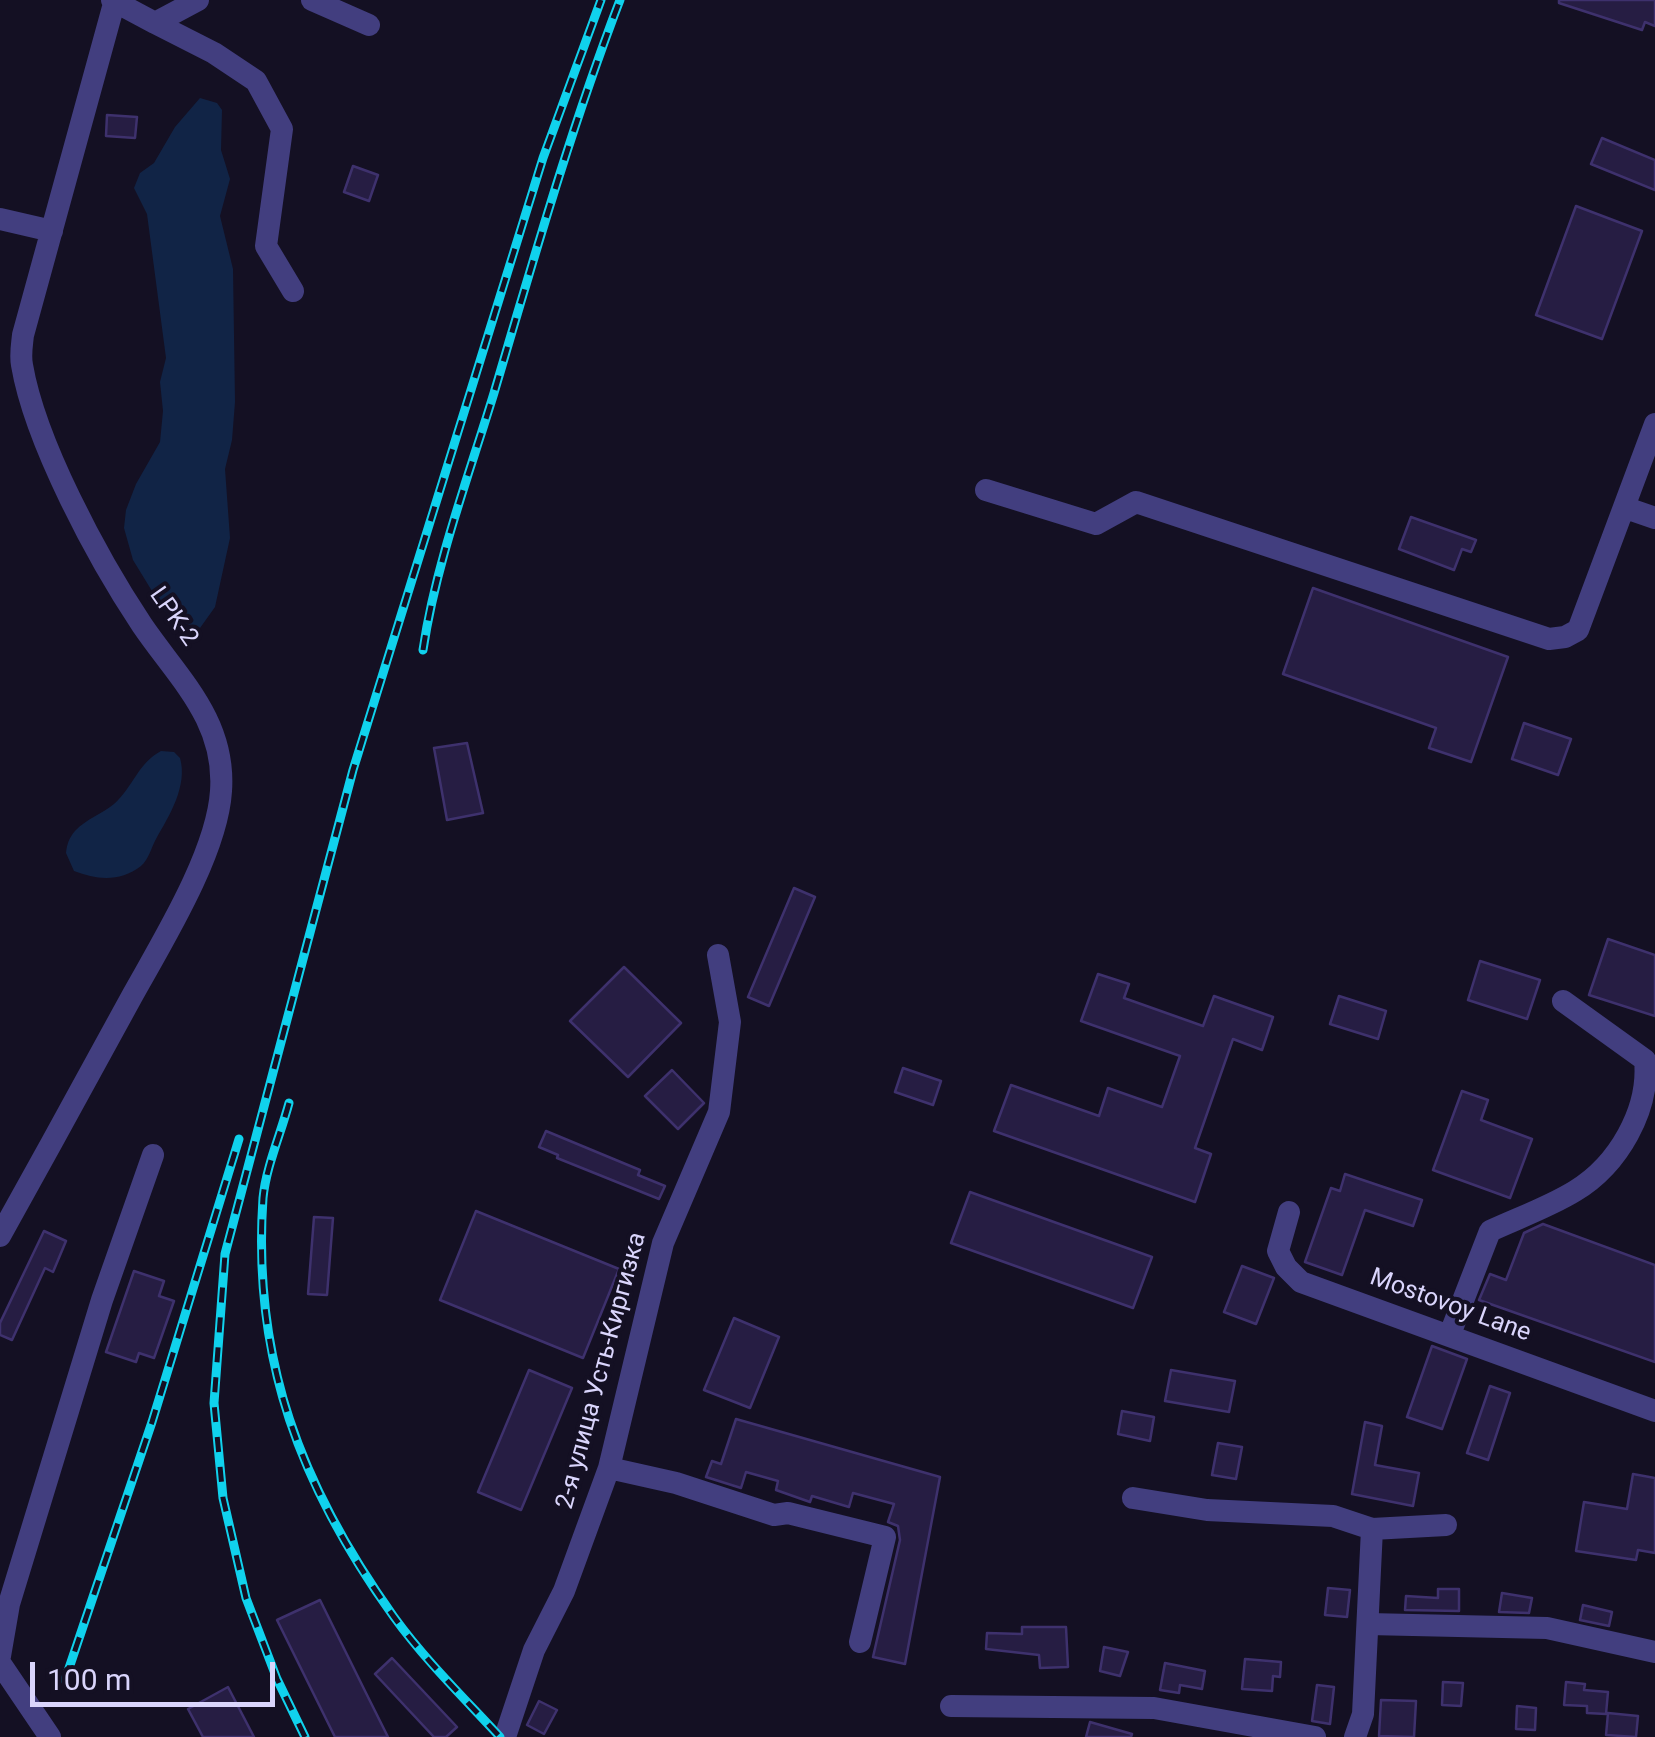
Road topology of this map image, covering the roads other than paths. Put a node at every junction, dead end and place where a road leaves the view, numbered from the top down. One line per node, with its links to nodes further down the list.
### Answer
1 (198, 0): 4 (street)
2 (312, 0): 5 (street)
3 (114, 1): 4 (street); 7 (street, LPK-2)
4 (155, 23): 8 (street)
5 (369, 25)
6 (0, 219): 7 (street)
7 (52, 231): 17 (street, LPK-2)
8 (294, 291)
9 (1655, 424): 11 (street)
10 (986, 490): 11 (street)
11 (1626, 508): 12 (street)
12 (1655, 518)
13 (718, 956): 20 (street, 2-я улица Усть-Киргизка)
14 (1563, 1000): 18 (street)
15 (153, 1155): 27 (street)
16 (1290, 1212): 18 (street, Mostovoy Lane)
17 (0, 1236)
18 (1450, 1334): 19 (street, Mostovoy Lane)
19 (1655, 1412)
20 (609, 1468): 25 (street); 30 (street, 2-я улица Усть-Киргизка)
21 (1133, 1498): 23 (street)
22 (1446, 1525): 23 (street)
23 (1372, 1529): 24 (street)
24 (1368, 1624): 26 (street); 32 (street)
25 (860, 1642)
26 (1655, 1652)
27 (0, 1660): 29 (street)
28 (951, 1706): 31 (street)
29 (50, 1737)
30 (505, 1737)
31 (1315, 1737)
32 (1355, 1737)

